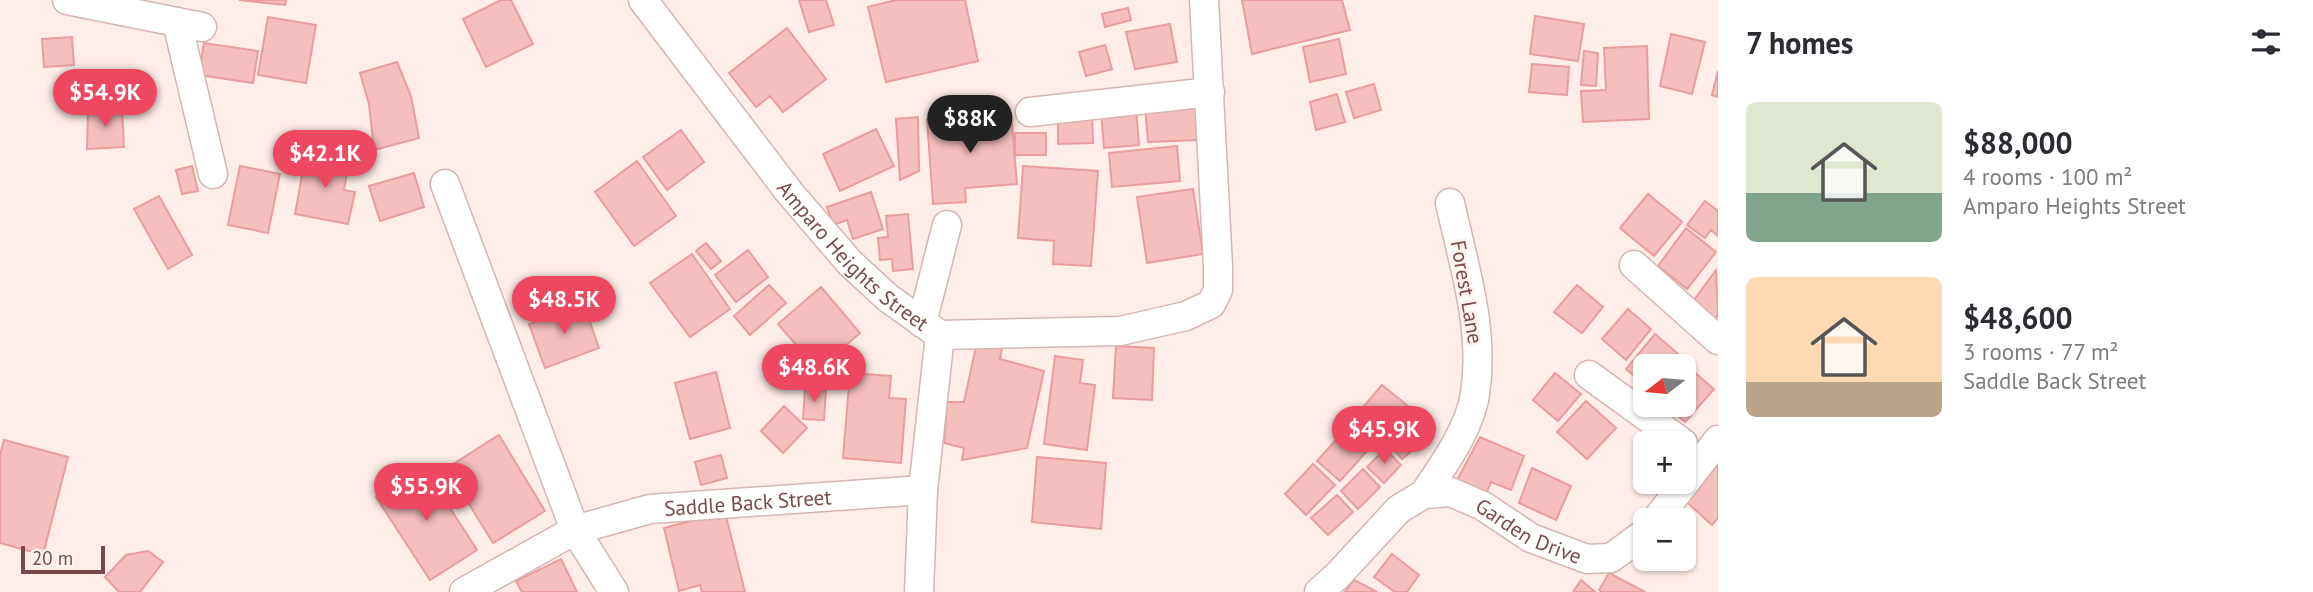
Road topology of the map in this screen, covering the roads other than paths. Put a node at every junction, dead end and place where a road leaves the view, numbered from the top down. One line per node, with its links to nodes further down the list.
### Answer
1 (67, 0): 6 (street)
2 (645, 0): 11 (street, Amparo Heights Street)
3 (1204, 0): 4 (street)
4 (1210, 92): 5 (street); 11 (street)
5 (1030, 112)
6 (213, 174)
7 (444, 184): 18 (street)
8 (1450, 203): 16 (street, Forest Lane)
9 (947, 225): 11 (street)
10 (1633, 265): 12 (street)
11 (931, 329): 15 (street, Amparo Heights Street)
12 (1718, 340)
13 (1589, 376): 14 (street)
14 (1697, 446): 17 (street)
15 (923, 490): 18 (street, Saddle Back Street); 22 (street, Amparo Heights Street)
16 (1424, 495): 19 (street, Garden Drive); 23 (street)
17 (1663, 508)
18 (575, 530): 20 (street, Saddle Back Street); 21 (street)
19 (1633, 542)
20 (464, 592)
21 (614, 592)
22 (919, 592)
23 (1319, 592)

